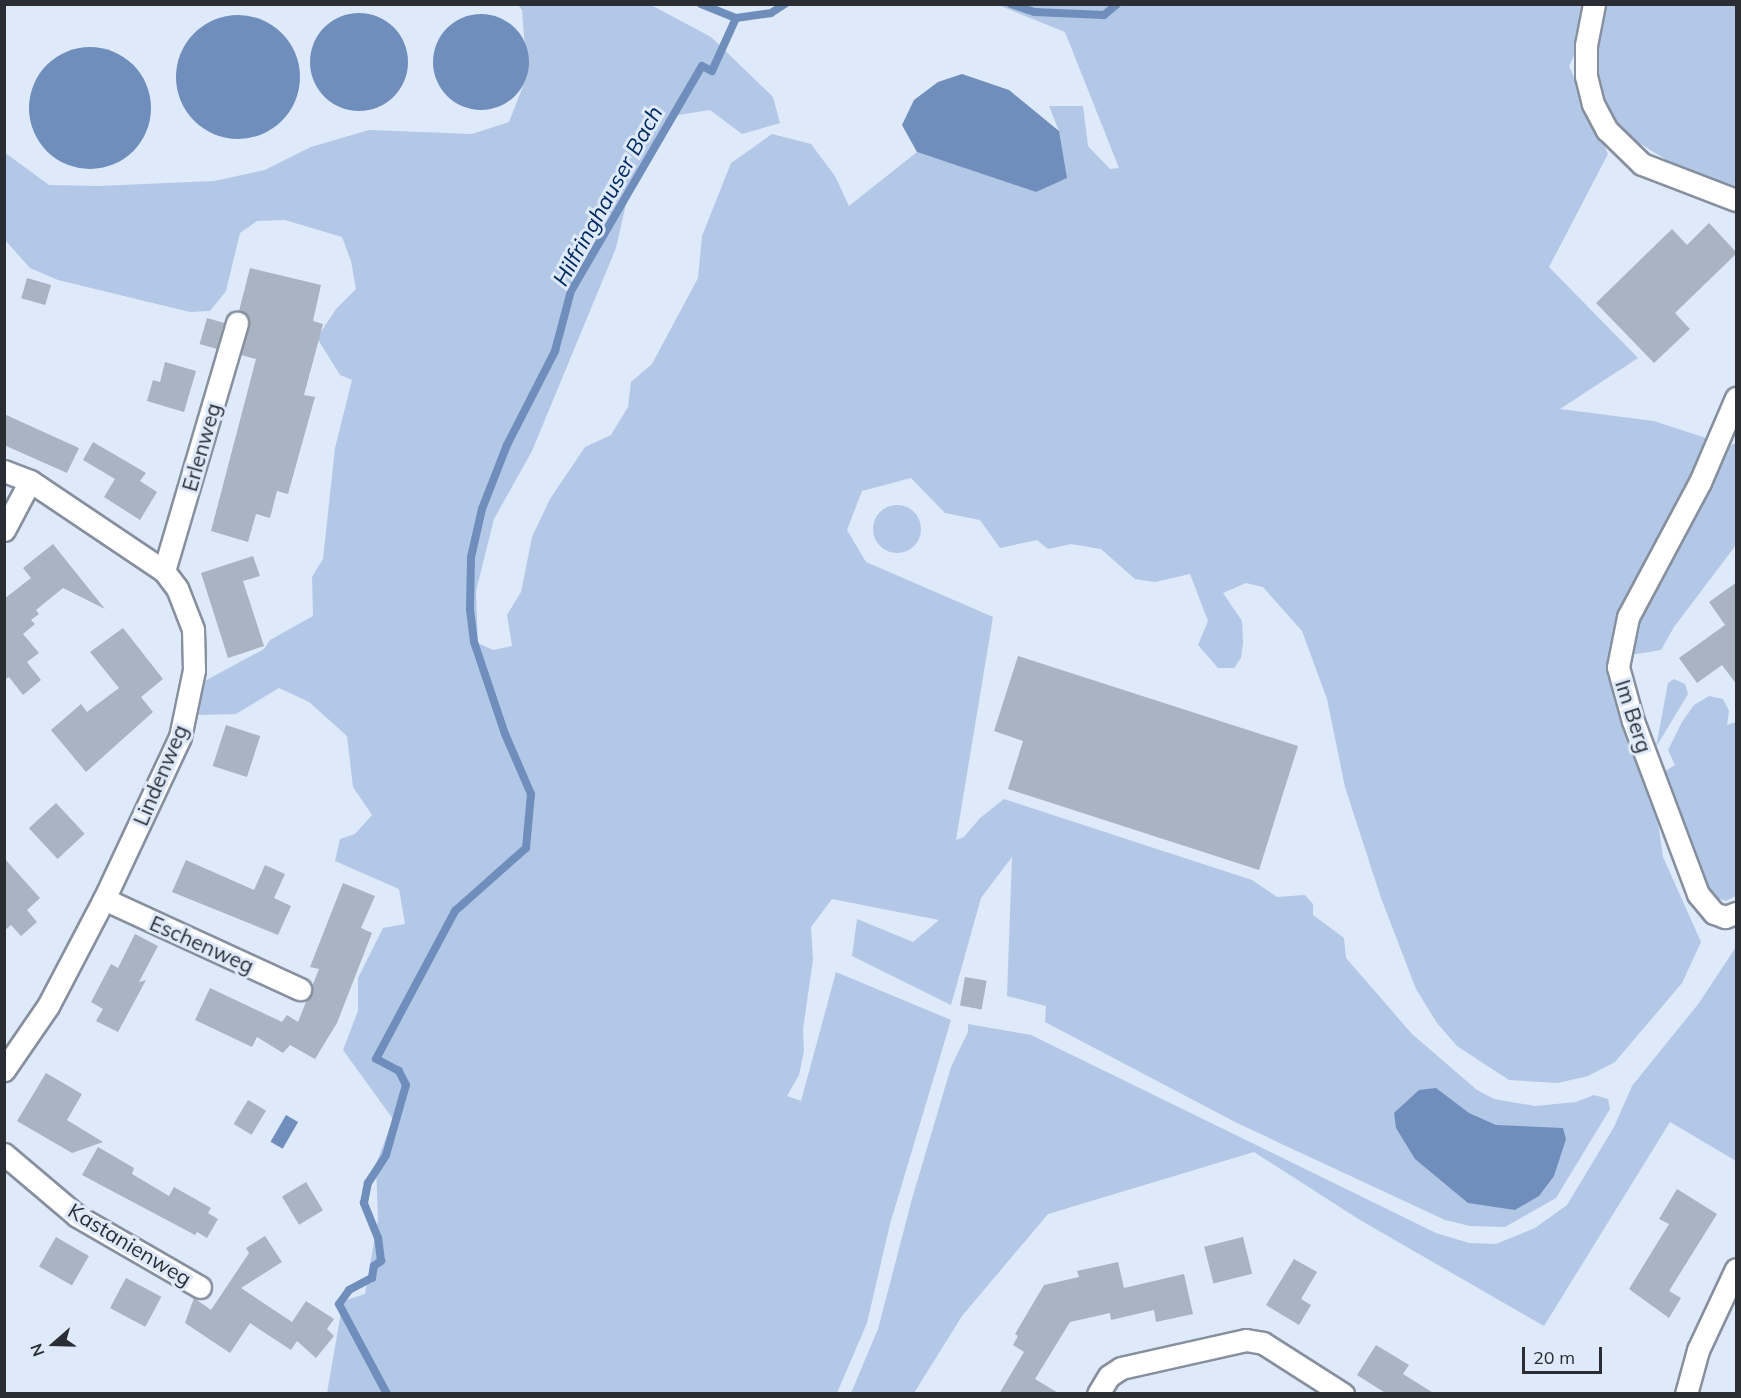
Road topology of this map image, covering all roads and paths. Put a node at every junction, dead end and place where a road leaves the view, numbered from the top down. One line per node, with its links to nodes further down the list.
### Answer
1 (1594, 4): 2 (street)
2 (1737, 200)
3 (237, 322): 8 (street, Erlenweg)
4 (1737, 398): 10 (street, Im Berg)
5 (4, 471): 6 (street, Lindenweg)
6 (30, 481): 7 (street); 8 (street, Lindenweg)
7 (4, 530)
8 (164, 571): 9 (street, Lindenweg)
9 (104, 899): 11 (street, Eschenweg); 12 (street, Lindenweg)
10 (1737, 913)
11 (300, 988)
12 (4, 1070)
13 (4, 1155): 15 (street, Kastanienweg)
14 (1737, 1269): 18 (street)
15 (200, 1287)
16 (1098, 1394): 17 (street)
17 (1343, 1394)
18 (1686, 1394)

